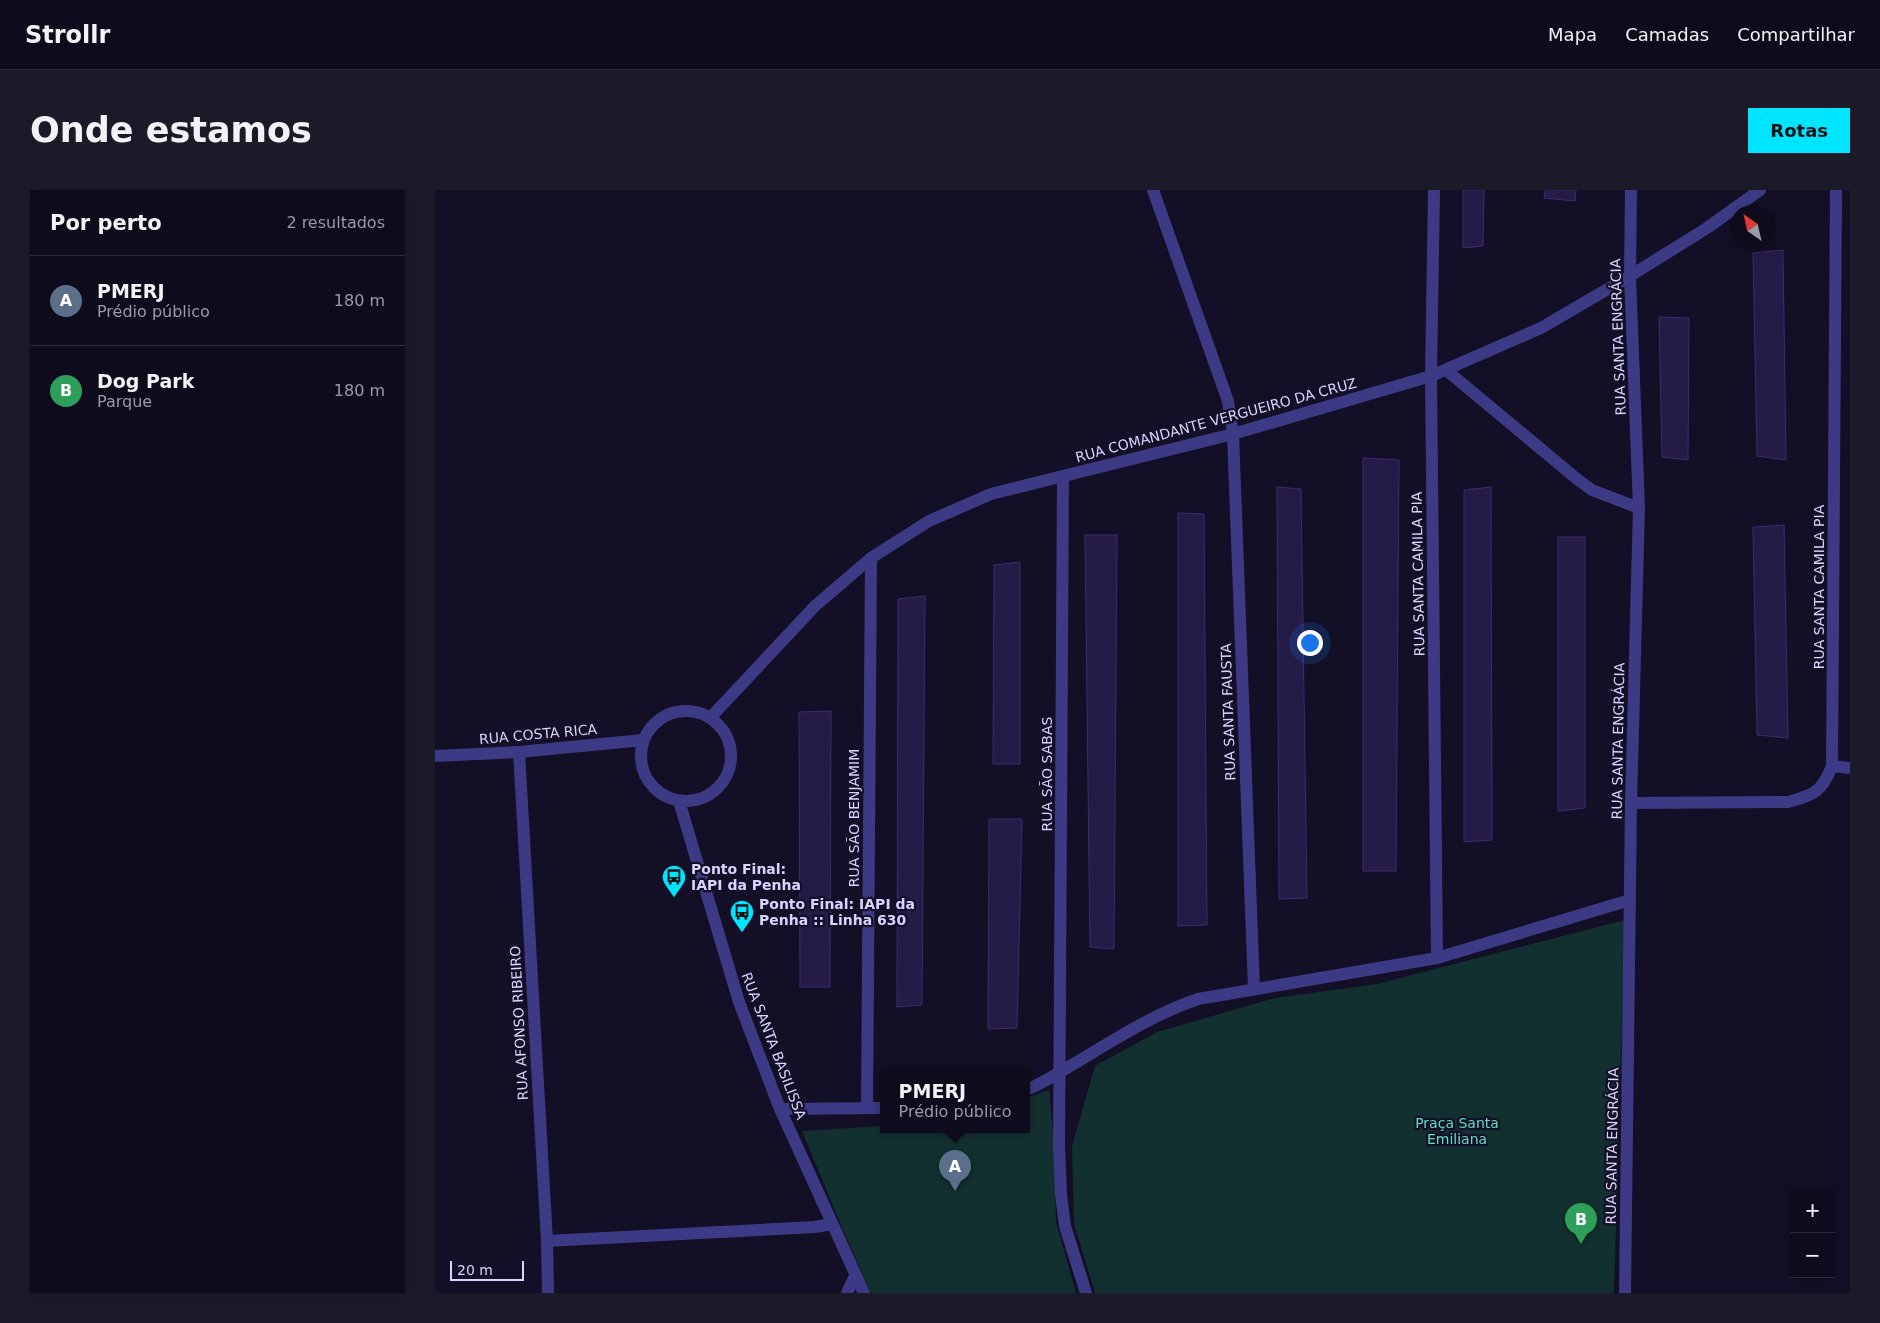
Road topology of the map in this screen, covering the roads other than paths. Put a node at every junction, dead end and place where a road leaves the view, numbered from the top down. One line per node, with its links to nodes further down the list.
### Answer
1 (1153, 190): 9 (street, RUA SANTA FAUSTA)
2 (1434, 190): 8 (street, RUA SANTA CAMILA PIA)
3 (1631, 190): 6 (street, RUA SANTA ENGRÁCIA)
4 (1761, 190): 6 (street, RUA COMANDANTE VERGUEIRO DA CRUZ)
5 (1836, 190): 17 (street, RUA SANTA CAMILA PIA)
6 (1630, 276): 7 (street, RUA COMANDANTE VERGUEIRO DA CRUZ); 11 (street, RUA SANTA ENGRÁCIA)
7 (1446, 370): 8 (street, RUA COMANDANTE VERGUEIRO DA CRUZ); 11 (street)
8 (1431, 376): 9 (street, RUA COMANDANTE VERGUEIRO DA CRUZ); 22 (street, RUA SANTA CAMILA PIA)
9 (1233, 434): 10 (street, RUA COMANDANTE VERGUEIRO DA CRUZ); 23 (street, RUA SANTA FAUSTA)
10 (1063, 477): 12 (street, RUA COMANDANTE VERGUEIRO DA CRUZ); 24 (street, RUA SÃO SABAS)
11 (1639, 508): 20 (street, RUA SANTA ENGRÁCIA)
12 (871, 558): 13 (street, RUA COMANDANTE VERGUEIRO DA CRUZ); 26 (street, RUA SÃO BENJAMIM)
13 (711, 717): 14 (street); 19 (street)
14 (643, 740): 15 (street, RUA COSTA RICA); 19 (street)
15 (519, 752): 16 (street, RUA COSTA RICA); 30 (street, RUA AFONSO RIBEIRO)
16 (435, 756)
17 (1832, 766): 18 (street); 20 (street, RUA SANTA CAMILA PIA)
18 (1850, 768)
19 (679, 801): 28 (street, RUA SANTA BASILISSA)
20 (1631, 803): 21 (street, RUA SANTA ENGRÁCIA)
21 (1630, 900): 22 (street); 36 (street, RUA SANTA ENGRÁCIA)
22 (1437, 958): 23 (street)
23 (1254, 989): 24 (street)
24 (1061, 1072): 25 (street); 35 (street)
25 (1030, 1088)
26 (867, 1108): 27 (street); 28 (street)
27 (880, 1108)
28 (780, 1109): 29 (street, RUA SANTA BASILISSA)
29 (831, 1224): 30 (street); 31 (street, RUA SANTA BASILISSA)
30 (547, 1241): 32 (street, RUA AFONSO RIBEIRO)
31 (855, 1276): 33 (street); 34 (street, RUA SANTA BASILISSA)
32 (548, 1293)
33 (847, 1293)
34 (864, 1293)
35 (1086, 1293)
36 (1625, 1293)

